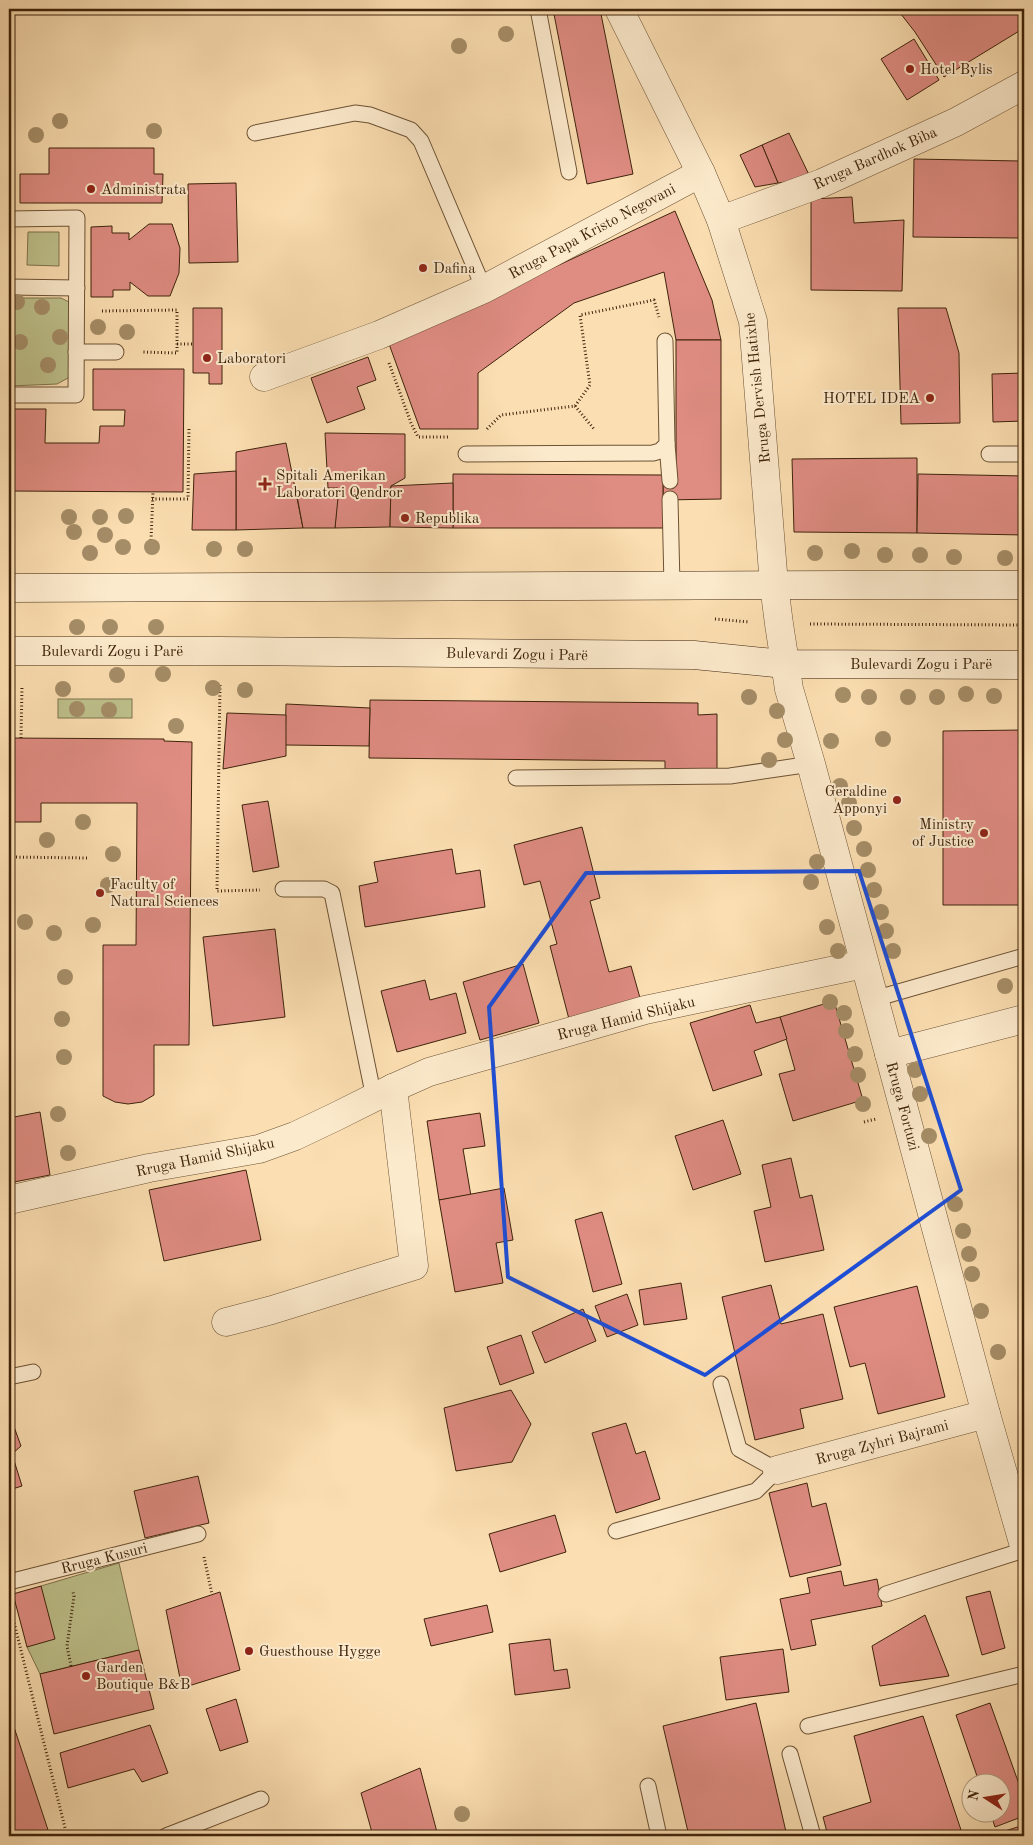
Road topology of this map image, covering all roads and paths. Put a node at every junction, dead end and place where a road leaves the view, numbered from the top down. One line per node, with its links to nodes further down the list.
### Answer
1 (538, 9): 5 (lane)
2 (619, 9): 6 (street, Rruga Dervish Hatixhe)
3 (1024, 85): 8 (street, Rruga Bardhok Biba)
4 (255, 133): 11 (lane)
5 (570, 172)
6 (701, 173): 8 (street, Rruga Dervish Hatixhe); 11 (street, Rruga Papa Kristo Negovani)
7 (9, 219): 10 (lane)
8 (721, 220): 35 (street, Rruga Dervish Hatixhe)
9 (9, 287): 10 (lane)
10 (77, 288): 12 (lane)
11 (484, 288): 14 (street, Rruga Papa Kristo Negovani)
12 (76, 312): 16 (path); 18 (lane)
13 (660, 321): 23 (path)
14 (379, 334): 20 (street, Rruga Papa Kristo Negovani); 24 (path)
15 (665, 341): 25 (lane)
16 (177, 344): 17 (path); 19 (path)
17 (193, 344)
18 (76, 352): 19 (lane); 21 (lane)
19 (116, 352)
20 (264, 377)
21 (9, 395)
22 (189, 427): 31 (path)
23 (484, 432)
24 (457, 436)
25 (667, 444): 26 (lane); 29 (lane)
26 (466, 454)
27 (989, 454): 28 (lane)
28 (1024, 454)
29 (670, 481)
30 (152, 492): 31 (path)
31 (152, 499): 33 (path)
32 (670, 499): 34 (lane)
33 (151, 540)
34 (672, 585): 35 (street); 37 (street)
35 (774, 586): 36 (street); 39 (street, Rruga Dervish Hatixhe)
36 (1024, 586)
37 (9, 588)
38 (9, 652): 39 (street, Bulevardi Zogu i Parë)
39 (784, 664): 40 (street, Bulevardi Zogu i Parë); 44 (street, Rruga Fortuzi)
40 (1024, 665)
41 (220, 685): 48 (path)
42 (22, 686): 43 (path)
43 (21, 738)
44 (811, 764): 45 (lane); 50 (street, Rruga Fortuzi)
45 (516, 778)
46 (9, 858): 47 (path)
47 (88, 858)
48 (283, 889): 54 (lane)
49 (1024, 956): 51 (lane)
50 (864, 964): 51 (street, Rruga Fortuzi); 54 (street, Rruga Hamid Shijaku)
51 (874, 999): 53 (street, Rruga Fortuzi)
52 (1024, 1020): 53 (street)
53 (889, 1054): 60 (street, Rruga Fortuzi)
54 (384, 1093): 55 (street, Rruga Hamid Shijaku); 56 (street)
55 (9, 1200)
56 (226, 1322)
57 (33, 1372): 58 (lane)
58 (9, 1377)
59 (721, 1384): 61 (lane)
60 (986, 1414): 61 (street, Rruga Zyhri Bajrami); 64 (street, Rruga Fortuzi)
61 (777, 1470): 62 (lane)
62 (616, 1530)
63 (198, 1534): 66 (lane, Rruga Kusuri); 68 (path)
64 (1024, 1546)
65 (1024, 1550): 69 (lane)
66 (65, 1568): 67 (lane, Rruga Kusuri); 71 (path)
67 (9, 1582)
68 (212, 1594)
69 (886, 1594)
70 (9, 1603): 77 (path)
71 (71, 1666)
72 (1024, 1674): 73 (lane)
73 (808, 1726)
74 (790, 1754): 80 (lane)
75 (648, 1786): 79 (lane)
76 (261, 1799): 78 (lane)
77 (67, 1836)
78 (166, 1836)
79 (659, 1836)
80 (812, 1836)

